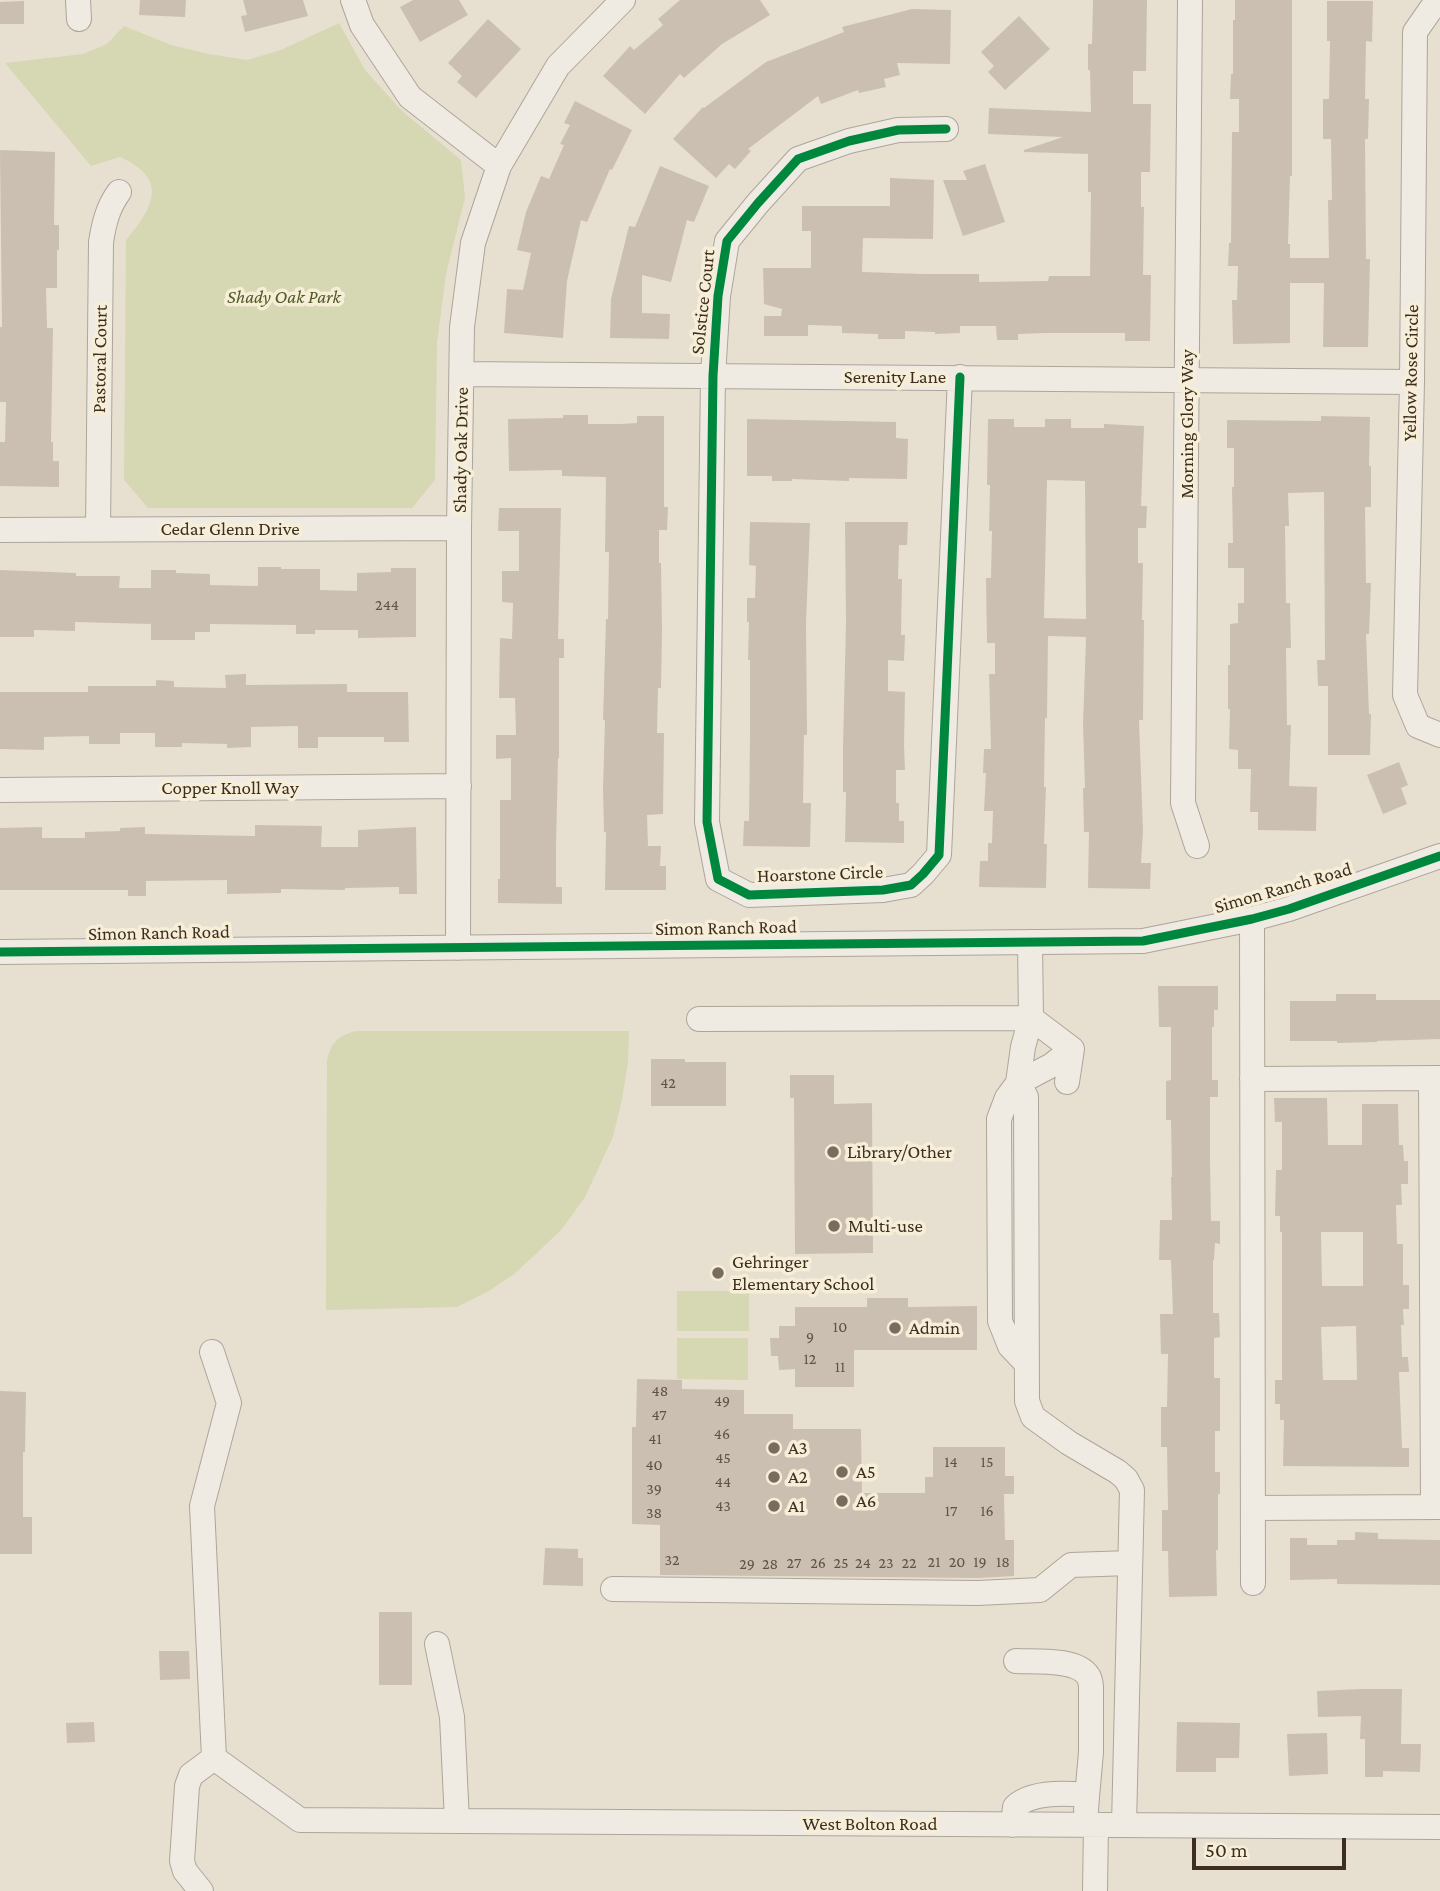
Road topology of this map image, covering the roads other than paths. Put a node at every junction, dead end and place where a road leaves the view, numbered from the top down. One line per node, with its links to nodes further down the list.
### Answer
1 (353, 0): 6 (street)
2 (623, 0): 6 (street, Shady Oak Drive)
3 (1190, 0): 11 (street, Morning Glory Way)
4 (1440, 3): 12 (street, Yellow Rose Circle)
5 (946, 129): 9 (street, Solstice Court)
6 (499, 166): 8 (street, Shady Oak Drive)
7 (119, 192): 14 (street, Pastoral Court)
8 (462, 374): 9 (street, Serenity Lane); 13 (street, Shady Oak Drive)
9 (713, 376): 10 (street, Serenity Lane); 10 (street, Hoarstone Circle)
10 (960, 377): 11 (street, Serenity Lane)
11 (1187, 379): 12 (street, Serenity Lane); 19 (street, Morning Glory Way)
12 (1412, 382): 16 (street, Yellow Rose Circle)
13 (459, 528): 14 (street, Cedar Glenn Drive); 17 (street, Shady Oak Drive)
14 (98, 529): 15 (street, Cedar Glenn Drive)
15 (0, 530)
16 (1440, 735)
17 (459, 786): 18 (street, Copper Knoll Way); 23 (street, Shady Oak Drive)
18 (0, 790)
19 (1197, 846)
20 (1440, 856): 21 (street, Simon Ranch Road)
21 (1252, 919): 22 (street, Simon Ranch Road); 29 (street)
22 (1030, 942): 23 (street, Simon Ranch Road); 25 (street)
23 (458, 948): 24 (street, Simon Ranch Road)
24 (0, 952)
25 (1031, 1018): 26 (street); 27 (street); 31 (street)
26 (699, 1019)
27 (1072, 1049): 30 (street); 31 (street)
28 (1436, 1078): 29 (street); 33 (street)
29 (1252, 1079): 34 (street)
30 (1067, 1082)
31 (1017, 1083): 35 (street)
32 (212, 1352): 40 (street)
33 (1436, 1506): 34 (street)
34 (1253, 1508): 36 (street)
35 (1130, 1563): 37 (street); 45 (street)
36 (1253, 1583)
37 (613, 1589)
38 (437, 1644): 42 (street)
39 (1016, 1661): 41 (street)
40 (214, 1758): 42 (street, West Bolton Road); 47 (street)
41 (1087, 1797): 43 (street); 44 (street)
42 (457, 1821): 43 (street, West Bolton Road)
43 (1013, 1825): 44 (street, West Bolton Road)
44 (1091, 1825): 45 (street, West Bolton Road); 48 (street)
45 (1124, 1825): 46 (street, West Bolton Road)
46 (1440, 1827)
47 (201, 1891)
48 (1095, 1891)

